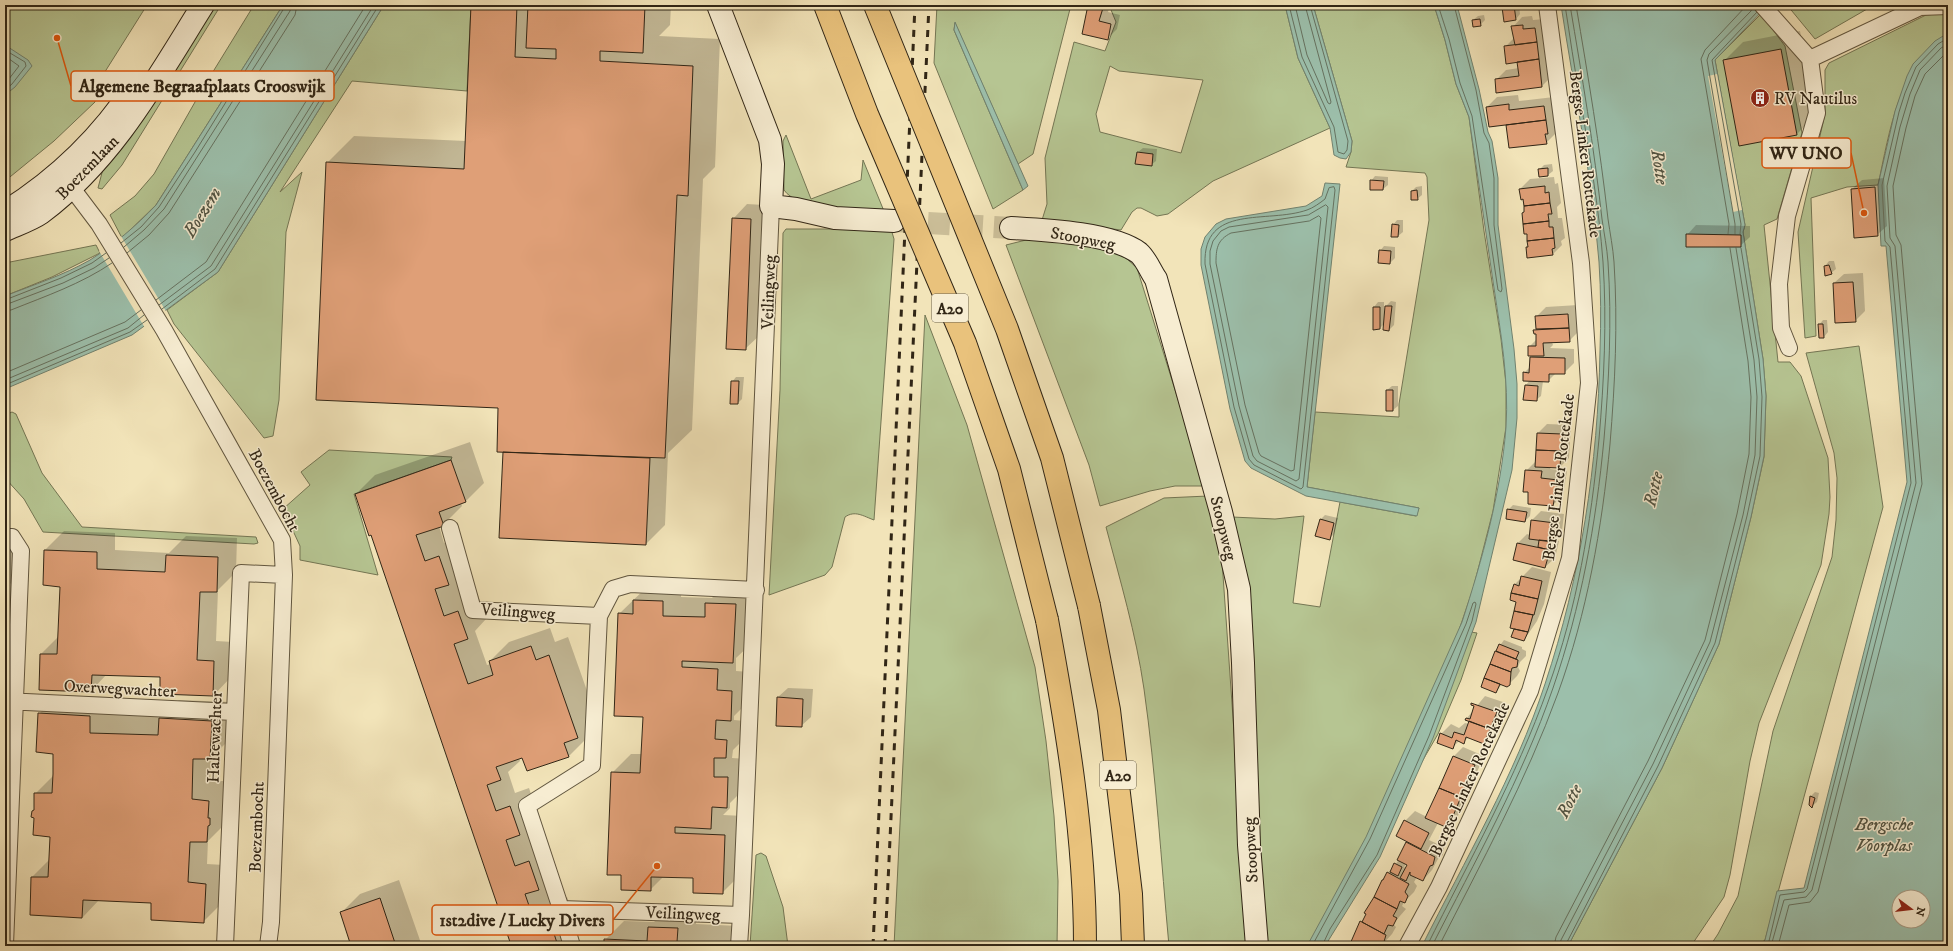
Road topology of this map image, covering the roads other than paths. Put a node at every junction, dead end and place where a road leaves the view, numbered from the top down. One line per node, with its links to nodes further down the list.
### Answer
1 (186, 5): 10 (street, Boezemlaan)
2 (203, 5): 10 (street, Boezemlaan)
3 (718, 5): 11 (street, Veilingweg)
4 (825, 5): 31 (highway, A20, bridge)
5 (875, 5): 32 (highway, A20, bridge)
6 (1547, 5): 34 (street, Bergse Linker Rottekade)
7 (1948, 6): 9 (street)
8 (1764, 7): 9 (street)
9 (1810, 59): 16 (street)
10 (65, 179): 12 (street, Boezemlaan); 15 (street, Boezemlaan); 19 (street, Boezembocht)
11 (772, 206): 13 (street); 20 (street, Veilingweg)
12 (5, 212)
13 (894, 221)
14 (1011, 228): 33 (street, Stoopweg)
15 (5, 230)
16 (1789, 348)
17 (450, 528): 21 (street, Veilingweg)
18 (8, 537): 22 (street)
19 (284, 575): 23 (street, Haltewachter); 28 (street, Boezembocht)
20 (756, 590): 21 (street); 25 (street, Veilingweg)
21 (599, 616): 24 (street)
22 (10, 701): 23 (street, Overwegwachter); 26 (street)
23 (234, 712): 27 (street, Haltewachter)
24 (561, 908): 25 (street, Veilingweg); 29 (street)
25 (741, 915): 30 (street)
26 (5, 945)
27 (225, 946)
28 (268, 946)
29 (572, 946)
30 (739, 946)
31 (1085, 946)
32 (1133, 946)
33 (1257, 946)
34 (1407, 946)

